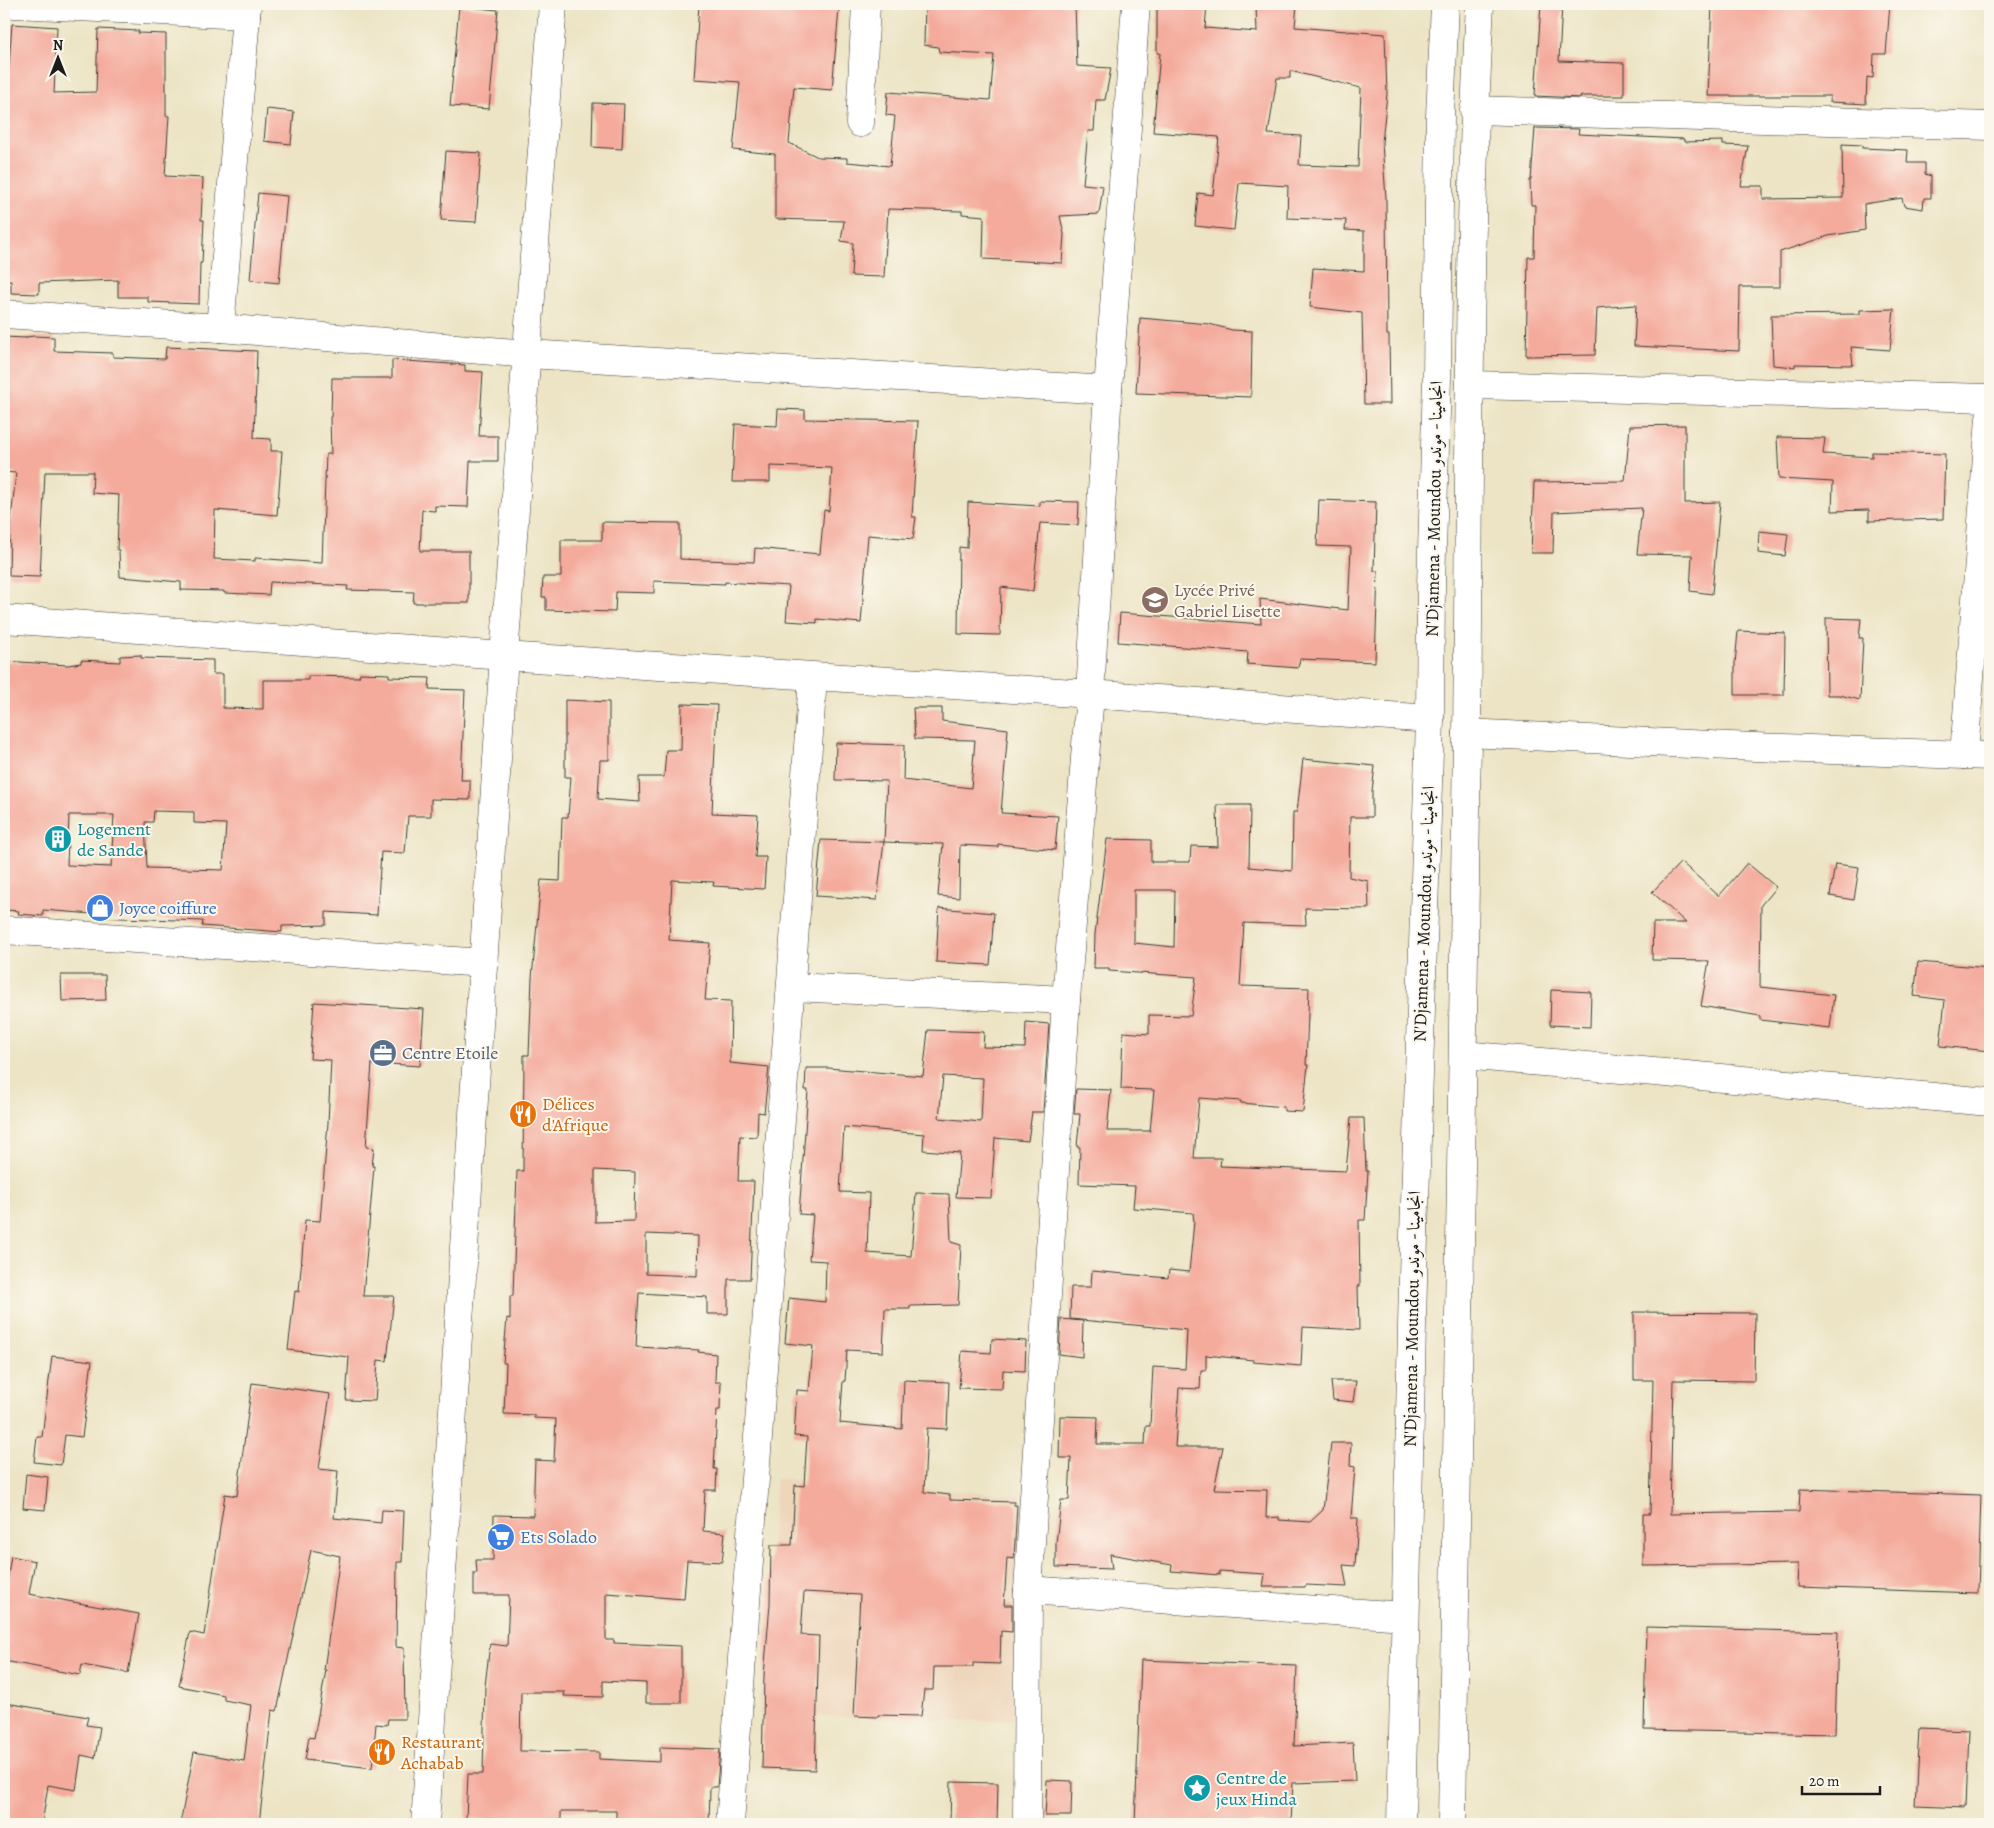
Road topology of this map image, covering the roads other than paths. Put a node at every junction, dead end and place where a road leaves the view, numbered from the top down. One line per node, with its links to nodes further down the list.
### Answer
1 (14, 4): 7 (street)
2 (553, 4): 13 (street)
3 (866, 4): 9 (street)
4 (1136, 4): 15 (street)
5 (1445, 4): 22 (street, N'Djamena - Moundou انجامينا - موندو)
6 (1480, 4): 8 (street, N'Djamena - Moundou انجامينا - موندو)
7 (247, 10): 12 (street)
8 (1474, 110): 10 (street); 14 (street, N'Djamena - Moundou انجامينا - موندو)
9 (860, 123)
10 (1990, 126)
11 (4, 314): 12 (street)
12 (220, 328): 13 (street)
13 (528, 354): 15 (street); 19 (street)
14 (1470, 385): 16 (street); 23 (street, N'Djamena - Moundou انجامينا - موندو)
15 (1108, 390): 21 (street)
16 (1990, 398)
17 (1990, 418): 24 (street)
18 (4, 619): 19 (street)
19 (504, 656): 20 (street); 27 (street)
20 (813, 678): 21 (street); 28 (street)
21 (1090, 694): 22 (street); 29 (street)
22 (1430, 719): 33 (street, N'Djamena - Moundou انجامينا - موندو)
23 (1467, 734): 24 (street); 30 (street, N'Djamena - Moundou انجامينا - موندو)
24 (1964, 755): 25 (street)
25 (1990, 756)
26 (4, 930): 27 (street)
27 (484, 962): 34 (street)
28 (792, 987): 29 (street); 35 (street)
29 (1066, 1000): 32 (street)
30 (1463, 1054): 31 (street); 38 (street, N'Djamena - Moundou انجامينا - موندو)
31 (1990, 1102)
32 (1028, 1590): 33 (street); 36 (street)
33 (1405, 1616): 37 (street, N'Djamena - Moundou انجامينا - موندو)
34 (425, 1824)
35 (730, 1824)
36 (1027, 1824)
37 (1401, 1824)
38 (1452, 1824)

